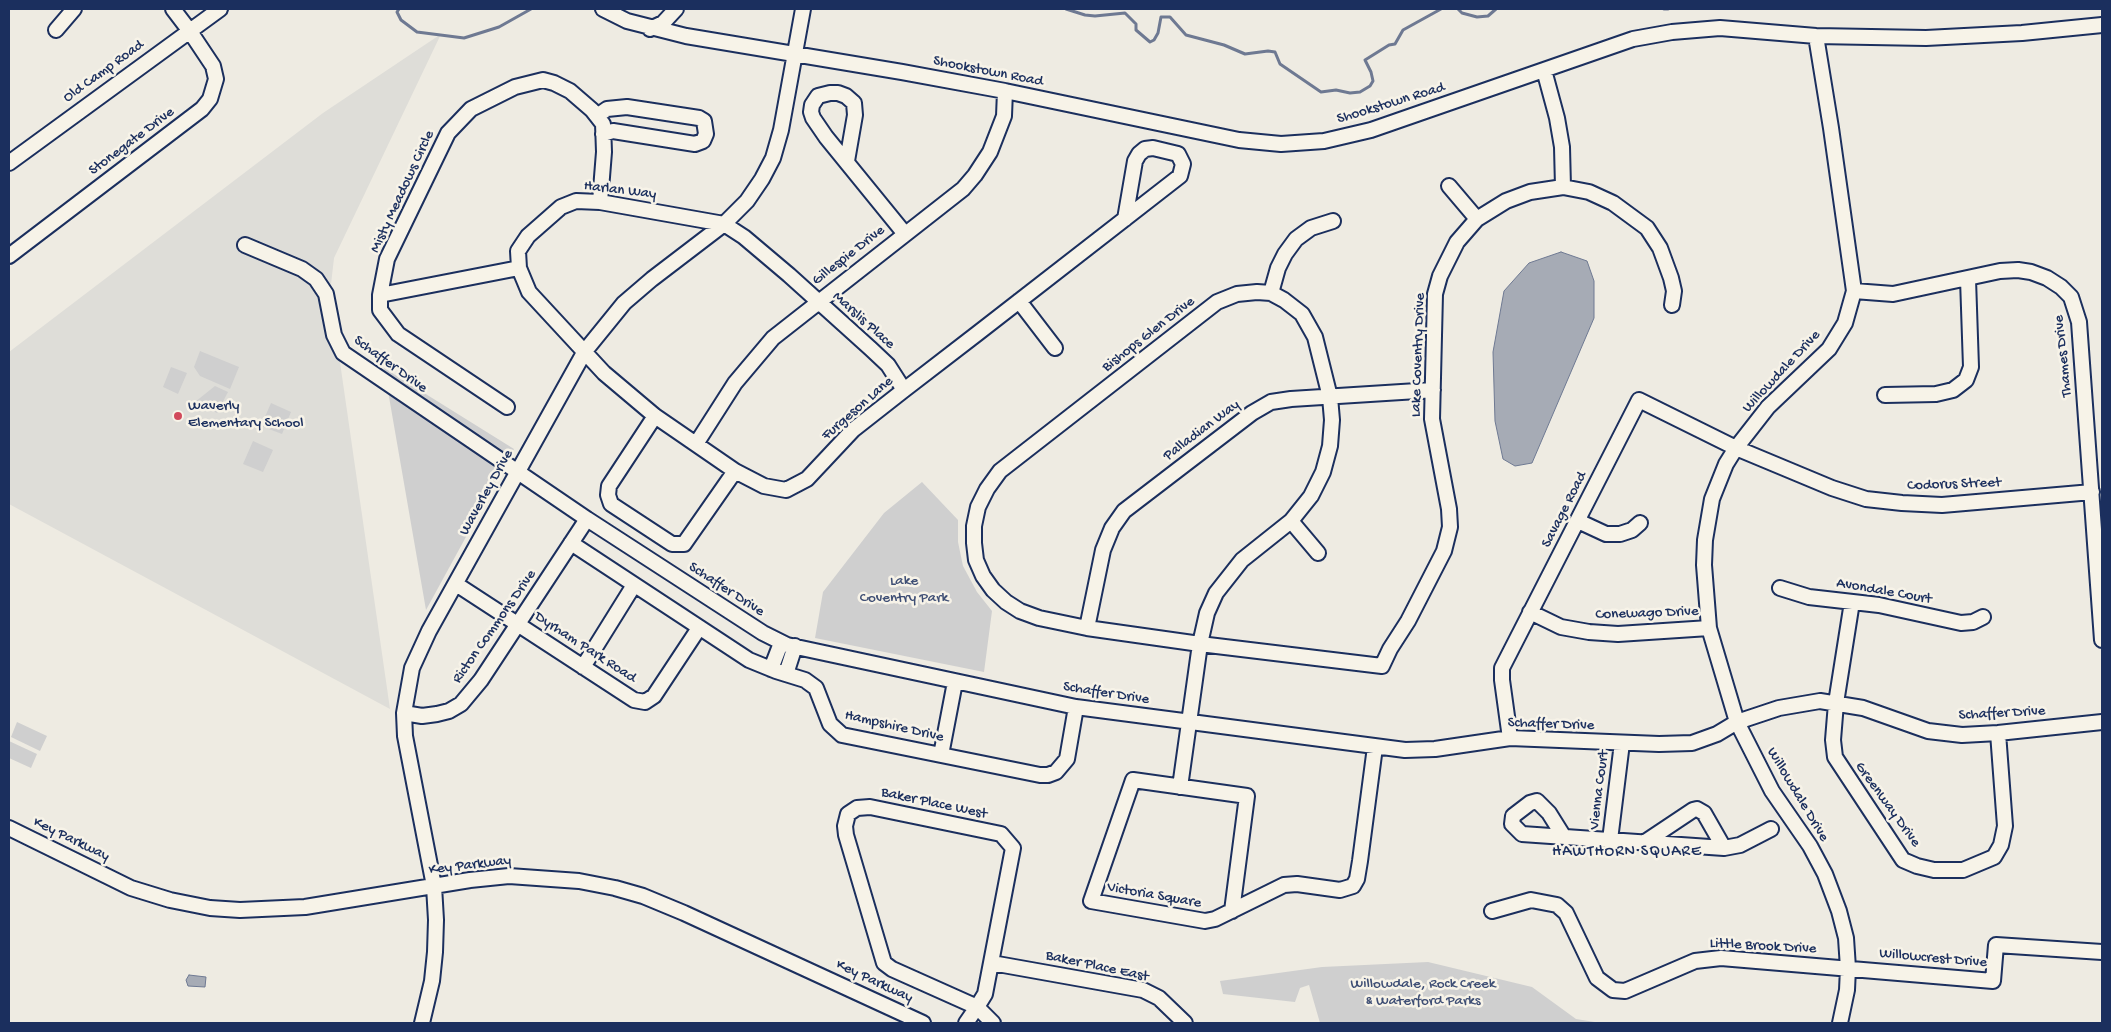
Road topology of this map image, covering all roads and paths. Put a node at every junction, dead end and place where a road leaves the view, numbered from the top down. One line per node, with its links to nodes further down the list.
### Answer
1 (74, 9): 9 (street)
2 (173, 9): 10 (street)
3 (220, 9): 10 (street, Old Camp Road)
4 (602, 9): 8 (street, Shookstown Road)
5 (676, 9): 8 (street); 11 (street)
6 (803, 9): 13 (street, Waverley Drive)
7 (2102, 25): 12 (street, Shookstown Road)
8 (650, 29): 11 (street, Shookstown Road)
9 (56, 30)
10 (189, 30): 19 (street, Old Camp Road); 29 (street, Stonegate Drive)
11 (686, 36): 13 (street, Shookstown Road)
12 (1816, 36): 14 (street, Shookstown Road); 32 (street, Willowdale Drive)
13 (796, 55): 15 (street, Shookstown Road); 26 (street, Waverley Drive)
14 (1544, 70): 15 (street, Shookstown Road); 21 (street)
15 (1005, 91): 27 (street, Gillespie Drive)
16 (596, 116): 17 (street, Misty Meadows Circle); 17 (street); 34 (street, Misty Meadows Circle)
17 (603, 134): 22 (street, Misty Meadows Circle)
18 (847, 161): 18 (street); 27 (street)
19 (9, 163)
20 (1449, 186): 24 (street)
21 (1563, 187): 24 (street, Lake Coventry Drive); 37 (street, Lake Coventry Drive)
22 (600, 202): 26 (street, Harlan Way); 30 (street, Harlan Way)
23 (1125, 219): 23 (street, Furgeson Lane); 35 (street, Furgeson Lane)
24 (1477, 219): 41 (street, Lake Coventry Drive)
25 (1333, 221): 33 (street)
26 (724, 224): 36 (street, Marslis Place); 39 (street, Waverley Drive)
27 (905, 234): 36 (street, Gillespie Drive)
28 (245, 245): 48 (street, Schaffer Drive)
29 (9, 256)
30 (519, 268): 34 (street); 39 (street)
31 (1968, 279): 32 (street, Thames Drive); 42 (street); 50 (street, Thames Drive)
32 (1854, 291): 47 (street, Willowdale Drive)
33 (1270, 293): 43 (street); 65 (street, Bishops Glen Drive)
34 (380, 295): 44 (street, Misty Meadows Circle)
35 (1019, 301): 38 (street); 40 (street, Furgeson Lane)
36 (816, 302): 40 (street, Marslis Place); 46 (street, Gillespie Drive)
37 (1672, 305)
38 (1055, 348)
39 (585, 351): 45 (street, Furgeson Lane); 48 (street, Waverley Drive)
40 (904, 390): 49 (street, Furgeson Lane)
41 (1433, 390): 43 (street, Palladian Way); 69 (street, Lake Coventry Drive)
42 (1885, 395)
43 (1330, 397): 52 (street); 65 (street, Palladian Way)
44 (507, 407)
45 (655, 416): 46 (street, Furgeson Lane); 49 (street)
46 (696, 444): 49 (street, Furgeson Lane)
47 (1736, 448): 50 (street, Codorus Street); 53 (street, Savage Road); 66 (street, Willowdale Drive)
48 (518, 471): 51 (street, Schaffer Drive); 57 (street, Waverley Drive)
49 (735, 471)
50 (2092, 492): 67 (street, Thames Drive)
51 (587, 519): 55 (street, Ricton Commons Drive); 68 (street, Schaffer Drive)
52 (1291, 521): 56 (street); 69 (street)
53 (1578, 521): 54 (street); 61 (street, Savage Road)
54 (1640, 523)
55 (571, 543): 58 (street, Hampshire Drive); 63 (street, Ricton Commons Drive)
56 (1318, 552)
57 (456, 584): 63 (street, Dyrham Park Road); 77 (street, Waverley Drive)
58 (634, 585): 64 (street, Hampshire Drive); 71 (street)
59 (1780, 588): 60 (street, Avondale Court)
60 (1852, 602): 62 (street, Avondale Court); 75 (street, Greenway Drive)
61 (1530, 612): 66 (street, Conewago Drive); 82 (street, Savage Road)
62 (1983, 617)
63 (519, 624): 71 (street, Dyrham Park Road); 77 (street, Ricton Commons Drive)
64 (699, 628): 71 (street, Dyrham Park Road); 72 (street, Hampshire Drive)
65 (1087, 628): 69 (street, Bishops Glen Drive)
66 (1709, 628): 79 (street, Willowdale Drive)
67 (2102, 640)
68 (781, 642): 70 (street, Schaffer Drive); 72 (street)
69 (1200, 644): 78 (street)
70 (795, 646): 73 (street); 74 (street, Schaffer Drive)
71 (583, 667)
72 (771, 669): 73 (street, Hampshire Drive)
73 (786, 674): 85 (street, Hampshire Drive)
74 (955, 682): 76 (street, Schaffer Drive); 85 (street)
75 (1836, 703): 79 (street, Schaffer Drive); 81 (street, Schaffer Drive); 81 (street, Greenway Drive)
76 (1076, 706): 78 (street, Schaffer Drive); 85 (street, Hampshire Drive)
77 (404, 714): 93 (street, Waverley Drive)
78 (1190, 722): 84 (street, Schaffer Drive); 86 (street)
79 (1737, 722): 83 (street, Schaffer Drive); 98 (street, Willowdale Drive)
80 (2102, 722): 81 (street, Schaffer Drive)
81 (1998, 733)
82 (1510, 738): 83 (street, Schaffer Drive); 84 (street, Schaffer Drive)
83 (1622, 743): 90 (street, Vienna Court)
84 (1375, 748): 94 (street)
85 (941, 755)
86 (1180, 787): 94 (street, Victoria Square); 94 (street, Victoria Square)
87 (9, 828): 93 (street, Key Parkway)
88 (1771, 829): 92 (street, Vienna Court)
89 (1564, 837): 90 (street, Vienna Court)
90 (1610, 840): 91 (street, Vienna Court)
91 (1645, 842): 92 (street, Vienna Court); 92 (street)
92 (1724, 848)
93 (434, 886): 100 (street, Key Parkway); 101 (street, Waverley Drive)
94 (1232, 911)
95 (1492, 911): 98 (street, Little Brook Drive)
96 (2102, 952): 98 (street, Willowcrest Drive)
97 (992, 963): 99 (street, Baker Place West); 99 (street, Baker Place West); 104 (street, Baker Place East)
98 (1848, 968): 105 (street, Willowdale Drive)
99 (977, 1007): 102 (street, Baker Place West); 103 (street)
100 (916, 1022)
101 (422, 1023)
102 (966, 1023)
103 (993, 1023)
104 (1185, 1023)
105 (1840, 1023)

